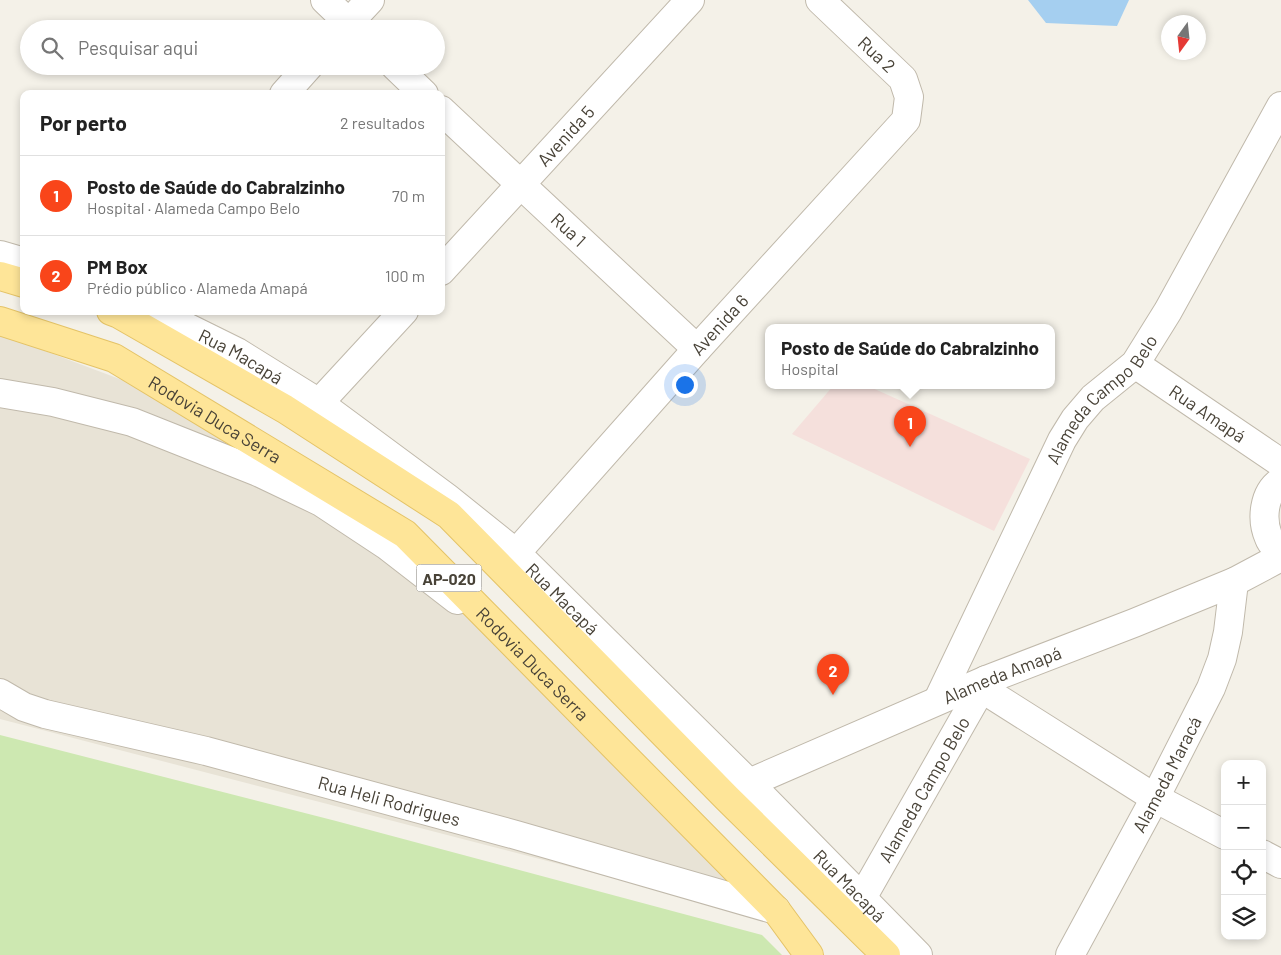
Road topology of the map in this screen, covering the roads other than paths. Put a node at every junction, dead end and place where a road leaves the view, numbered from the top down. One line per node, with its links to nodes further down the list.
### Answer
1 (325, 0): 5 (street)
2 (370, 0): 6 (street)
3 (690, 0): 14 (street, Avenida 5)
4 (820, 0): 13 (street, Rua 2)
5 (343, 20)
6 (354, 20)
7 (301, 75): 9 (street)
8 (404, 75): 10 (street)
9 (288, 90)
10 (420, 90)
11 (1281, 106): 25 (street, Alameda Campo Belo)
12 (445, 114): 14 (street, Rua 1)
13 (906, 120): 24 (street, Avenida 6)
14 (520, 185): 17 (street, Avenida 5); 24 (street, Rua 1)
15 (0, 255): 16 (street)
16 (20, 261)
17 (445, 267)
18 (0, 276): 19 (main road)
19 (20, 282)
20 (121, 315): 36 (main road, AP-020)
21 (162, 315): 27 (street, Rua Macapá)
22 (400, 315): 27 (street)
23 (0, 321): 42 (main road, Rodovia Duca Serra / AP-020)
24 (697, 349): 30 (street, Avenida 6)
25 (1135, 364): 28 (street, Rua Amapá); 35 (street, Alameda Campo Belo)
26 (0, 393): 42 (street)
27 (319, 403): 30 (street, Rua Macapá)
28 (1281, 463)
29 (1281, 481): 31 (street)
30 (516, 553): 36 (street, Rua Macapá)
31 (1281, 555): 32 (street, Alameda Amapá)
32 (1234, 582): 33 (street, Alameda Amapá); 37 (street, Alameda Maracá)
33 (984, 684): 35 (street, Alameda Amapá); 37 (street); 41 (street, Alameda Campo Belo)
34 (1, 694): 42 (street, Rua Heli Rodrigues)
35 (938, 700): 36 (street, Alameda Amapá)
36 (738, 790): 41 (street, Rua Macapá); 44 (main road, AP-020)
37 (1155, 798): 38 (street); 46 (street, Alameda Maracá)
38 (1221, 833)
39 (1266, 856): 40 (street)
40 (1281, 864)
41 (862, 898): 45 (street, Rua Macapá)
42 (770, 908): 43 (main road, Rodovia Duca Serra / AP-020)
43 (810, 955)
44 (886, 955)
45 (918, 955)
46 (1070, 955)

